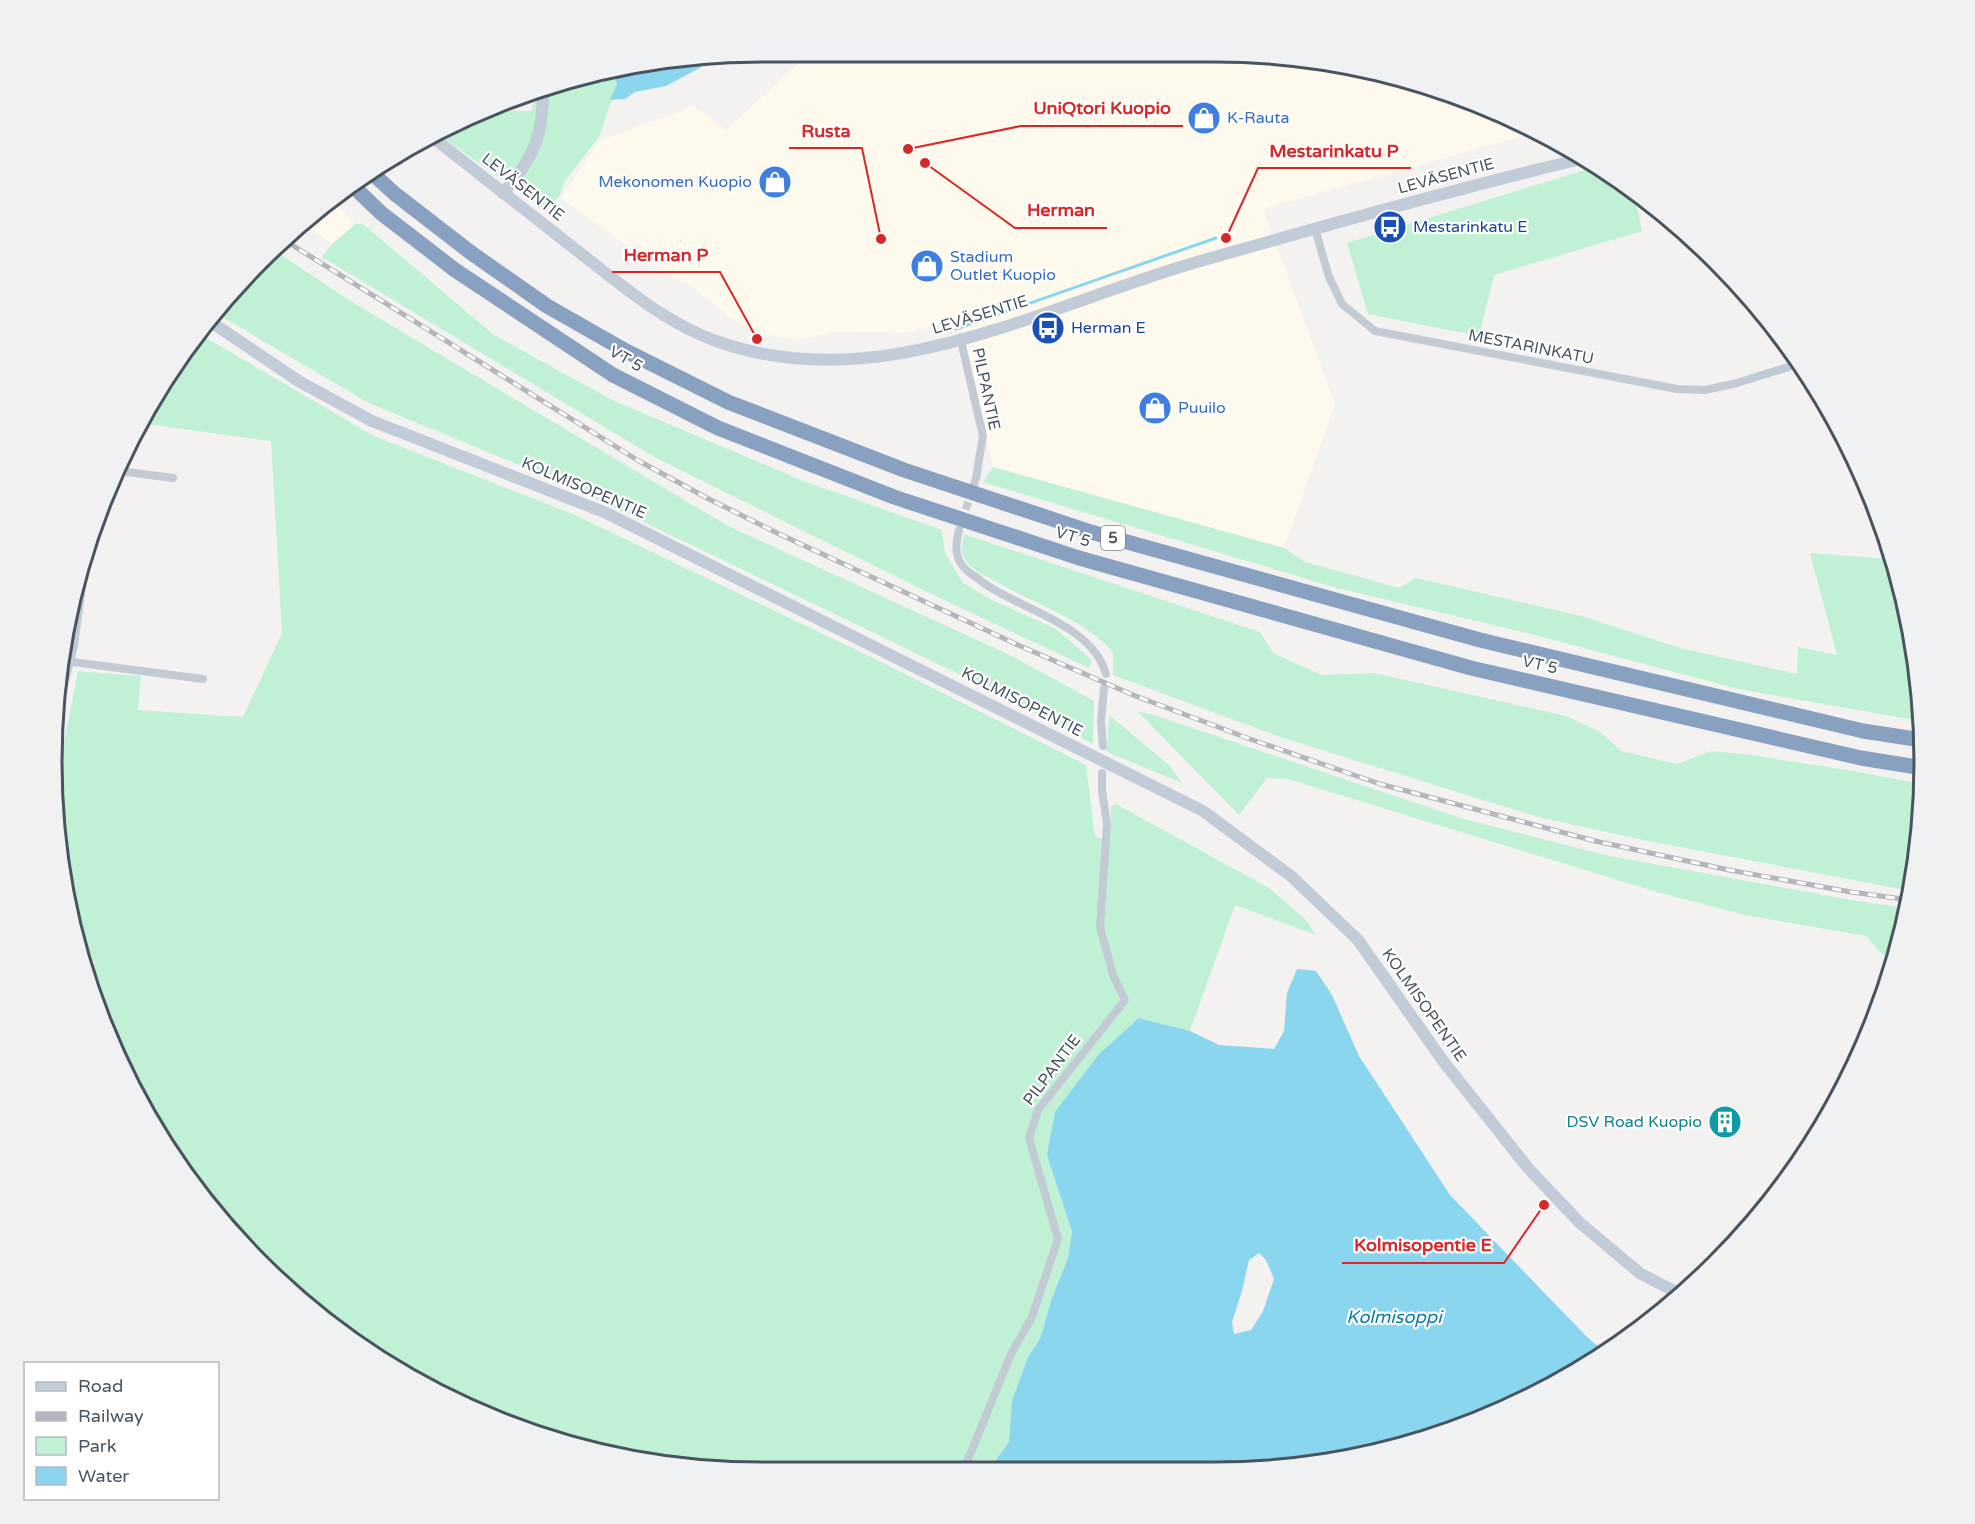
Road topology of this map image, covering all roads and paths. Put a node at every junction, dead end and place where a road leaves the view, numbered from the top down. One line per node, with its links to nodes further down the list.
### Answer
1 (543, 97): 6 (main road)
2 (438, 141): 6 (main road, LEVÄSENTIE)
3 (1572, 161): 7 (main road, LEVÄSENTIE)
4 (377, 177): 19 (highway, VT 5 / 5)
5 (358, 191): 21 (highway, VT 5 / 5)
6 (502, 193): 9 (main road, LEVÄSENTIE)
7 (1316, 229): 9 (main road, LEVÄSENTIE); 10 (street, MESTARINKATU)
8 (216, 324): 23 (main road, KOLMISOPENTIE)
9 (961, 341): 13 (street, PILPANTIE)
10 (1790, 366)
11 (125, 472): 12 (street)
12 (173, 478)
13 (976, 478)
14 (958, 530): 16 (street)
15 (69, 661): 17 (street)
16 (1106, 674)
17 (203, 679)
18 (1104, 688): 20 (street)
19 (1913, 739)
20 (1103, 746)
21 (1914, 766)
22 (1102, 773): 24 (street, PILPANTIE)
23 (1673, 1290)
24 (968, 1462)

